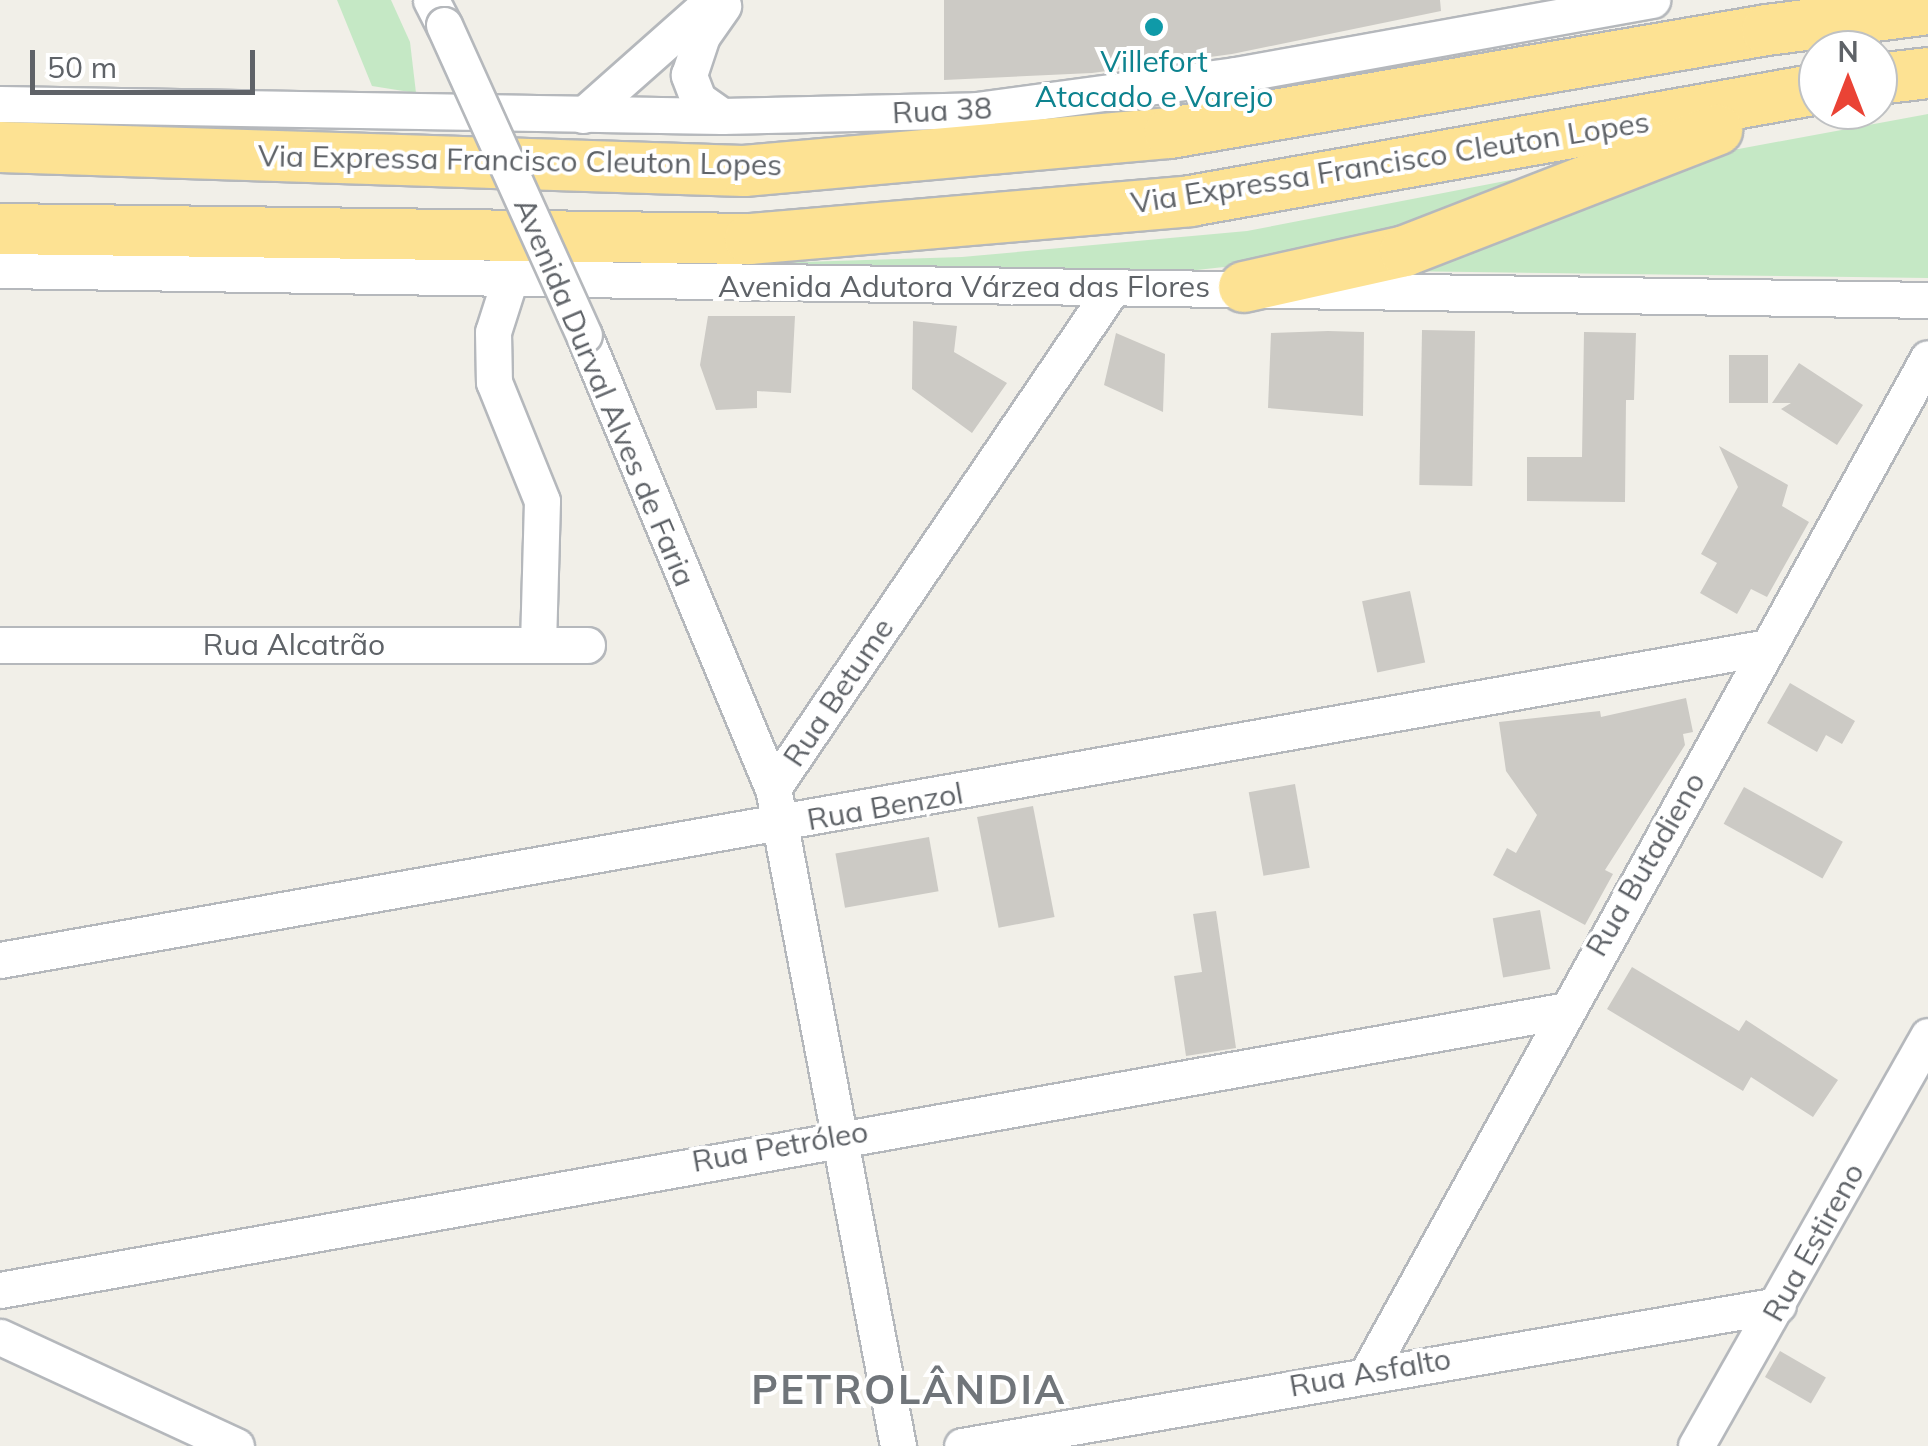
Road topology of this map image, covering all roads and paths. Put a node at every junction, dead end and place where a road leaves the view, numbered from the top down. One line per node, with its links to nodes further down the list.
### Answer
1 (713, 0): 11 (street)
2 (728, 0): 12 (street)
3 (1652, 0): 12 (street, Rua 38)
4 (1928, 9): 13 (highway, Via Expressa Francisco Cleuton Lopes)
5 (437, 12): 25 (street, Avenida Durval Alves de Faria, bridge)
6 (1928, 72): 7 (highway)
7 (1898, 76)
8 (1798, 95): 14 (highway, Via Expressa Francisco Cleuton Lopes)
9 (1798, 99): 17 (highway)
10 (0, 104): 11 (street)
11 (583, 115): 12 (street, Rua 38)
12 (722, 116)
13 (0, 147)
14 (0, 229)
15 (0, 270): 16 (street, Avenida Adutora Várzea das Flores)
16 (509, 282): 18 (street, Avenida Adutora Várzea das Flores); 21 (street)
17 (1244, 288): 18 (street, Avenida Adutora Várzea das Flores); 19 (street, Avenida Adutora Várzea das Flores)
18 (1111, 290): 25 (street, Rua Betume)
19 (1928, 300)
20 (1928, 358): 24 (street, Rua Butadieno)
21 (538, 643): 22 (street, Rua Alcatrão); 23 (street, Rua Alcatrão)
22 (0, 645)
23 (587, 645)
24 (1768, 647): 26 (street, Rua Benzol); 28 (street, Rua Butadieno)
25 (773, 788): 26 (street, Rua Betume)
26 (780, 824): 27 (street, Rua Benzol); 30 (street, Rua Betume)
27 (0, 960)
28 (1562, 1011): 30 (street, Rua Petróleo); 34 (street, Rua Butadieno)
29 (1928, 1036): 32 (street, Rua Estireno)
30 (844, 1134): 31 (street, Rua Petróleo); 36 (street, Rua Betume)
31 (0, 1290)
32 (1778, 1306): 34 (street, Rua Asfalto); 38 (street, Rua Estireno)
33 (0, 1337): 35 (street)
34 (1368, 1372): 37 (street, Rua Asfalto)
35 (236, 1446)
36 (898, 1446)
37 (962, 1446)
38 (1696, 1446)

